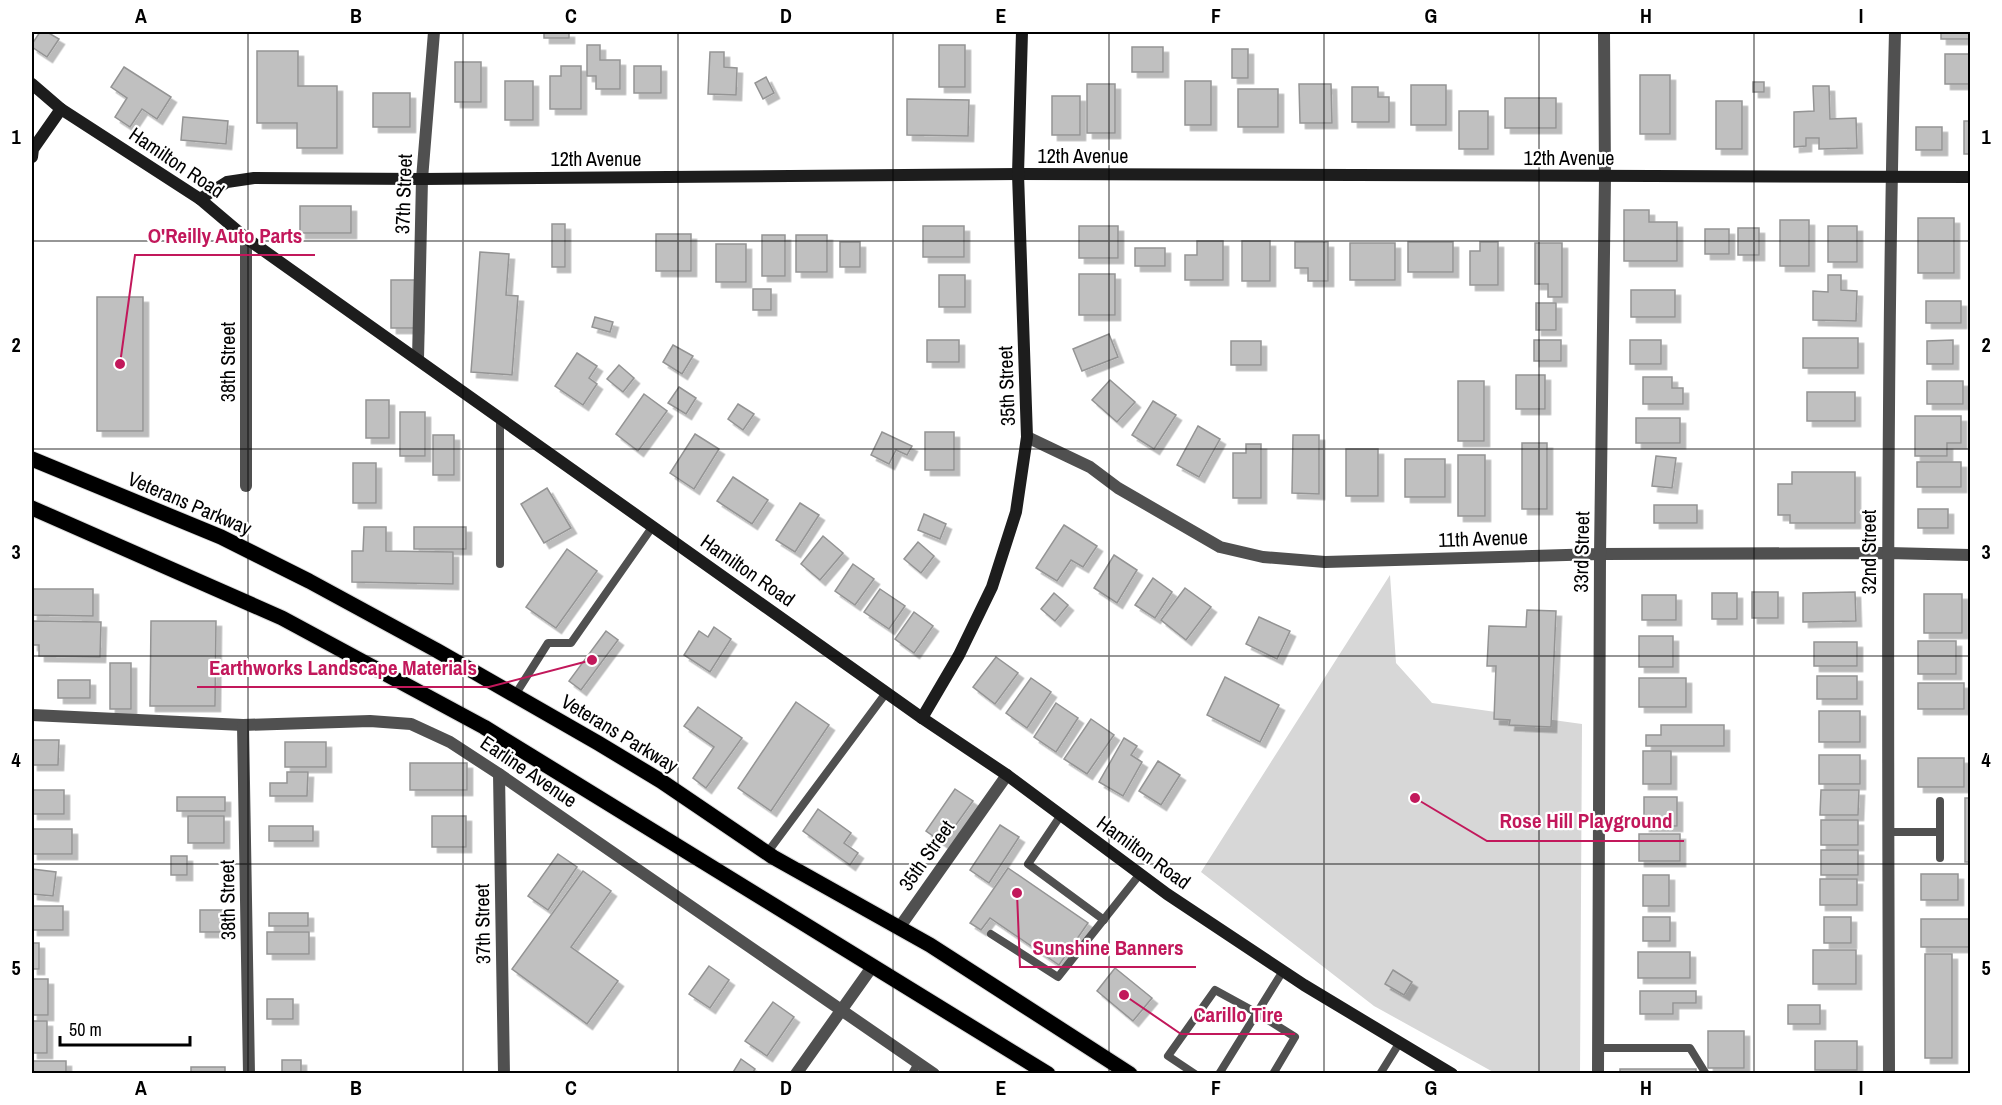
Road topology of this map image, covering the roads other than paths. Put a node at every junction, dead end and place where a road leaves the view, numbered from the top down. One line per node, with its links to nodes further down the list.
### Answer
1 (434, 32): 12 (street, 37th Street)
2 (1022, 32): 8 (street, 35th Street)
3 (1604, 32): 9 (street, 33rd Street)
4 (1894, 32): 11 (street, 32nd Street)
5 (32, 84): 6 (street, Hamilton Road)
6 (61, 109): 7 (street); 13 (street, Hamilton Road)
7 (32, 157)
8 (1018, 174): 9 (street, 12th Avenue); 12 (street, 12th Avenue); 17 (street, 35th Street)
9 (1605, 177): 11 (street, 12th Avenue); 23 (street, 33rd Street)
10 (1971, 177): 11 (street, 12th Avenue)
11 (1891, 178): 22 (street, 32nd Street)
12 (422, 179): 13 (street, 12th Avenue); 15 (street, 37th Street)
13 (200, 199): 14 (street, Hamilton Road)
14 (246, 238): 15 (street, Hamilton Road); 19 (street, 38th Street)
15 (418, 359): 16 (street, Hamilton Road)
16 (500, 417): 21 (street, Hamilton Road); 25 (lane)
17 (1027, 437): 23 (street, 11th Avenue); 29 (street, 35th Street)
18 (32, 459): 27 (main road, Veterans Parkway)
19 (246, 486)
20 (32, 508): 43 (main road)
21 (653, 526): 26 (street, Hamilton Road); 27 (lane)
22 (1888, 553): 23 (street, 11th Avenue); 24 (street, 11th Avenue); 35 (street, 32nd Street)
23 (1600, 554): 48 (street, 33rd Street)
24 (1971, 555)
25 (500, 564)
26 (886, 693): 29 (street, Hamilton Road); 37 (lane)
27 (514, 695): 37 (main road, Veterans Parkway)
28 (32, 715): 30 (street, Earline Avenue)
29 (922, 718): 32 (street, Hamilton Road)
30 (243, 725): 31 (street, Earline Avenue); 51 (street, 38th Street)
31 (500, 774): 45 (street, Earline Avenue); 52 (street, 37th Street)
32 (1006, 775): 34 (street, Hamilton Road); 41 (street, 35th Street)
33 (1940, 801): 36 (lane)
34 (1061, 816): 39 (street, Hamilton Road); 40 (lane)
35 (1888, 832): 36 (lane); 63 (street, 32nd Street)
36 (1940, 832): 38 (lane)
37 (768, 853): 41 (main road, Veterans Parkway)
38 (1940, 858)
39 (1140, 874): 40 (lane); 44 (street, Hamilton Road)
40 (1104, 920): 42 (lane)
41 (899, 928): 56 (main road, Veterans Parkway)
42 (991, 934)
43 (872, 967): 45 (street); 55 (main road)
44 (1283, 971): 46 (lane); 47 (street, Hamilton Road)
45 (841, 1011): 49 (street, Earline Avenue); 53 (street)
46 (1257, 1013): 57 (lane); 58 (lane); 59 (lane)
47 (1400, 1042): 50 (street, Hamilton Road); 60 (lane)
48 (1598, 1048): 61 (street, 33rd Street); 62 (lane)
49 (915, 1068): 54 (street, Earline Avenue)
50 (1447, 1072)
51 (249, 1074)
52 (504, 1074)
53 (796, 1074)
54 (934, 1074)
55 (1048, 1074)
56 (1130, 1074)
57 (1195, 1074)
58 (1219, 1074)
59 (1273, 1074)
60 (1380, 1074)
61 (1598, 1074)
62 (1706, 1074)
63 (1889, 1074)

